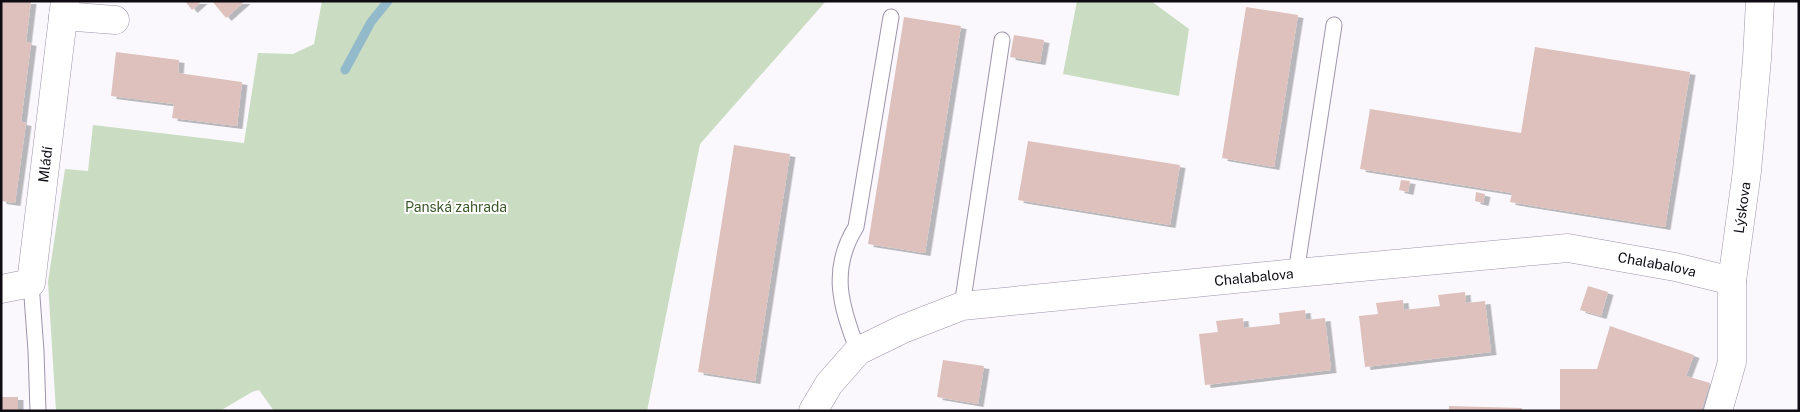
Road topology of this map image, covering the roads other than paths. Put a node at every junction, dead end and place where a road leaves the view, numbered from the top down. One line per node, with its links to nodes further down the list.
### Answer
1 (1760, 1): 8 (street, Lýskova)
2 (64, 8): 4 (street, Mládí); 9 (street, Mládí)
3 (890, 17): 12 (lane)
4 (115, 20)
5 (1334, 25): 7 (lane)
6 (1002, 40): 11 (lane)
7 (1296, 273): 8 (street, Chalabalova); 11 (street, Chalabalova)
8 (1732, 281): 15 (street, Lýskova)
9 (31, 284): 10 (street); 13 (lane)
10 (1, 289)
11 (962, 306): 12 (street, Chalabalova)
12 (858, 351): 14 (street, Chalabalova)
13 (38, 411)
14 (813, 411)
15 (1718, 411)

